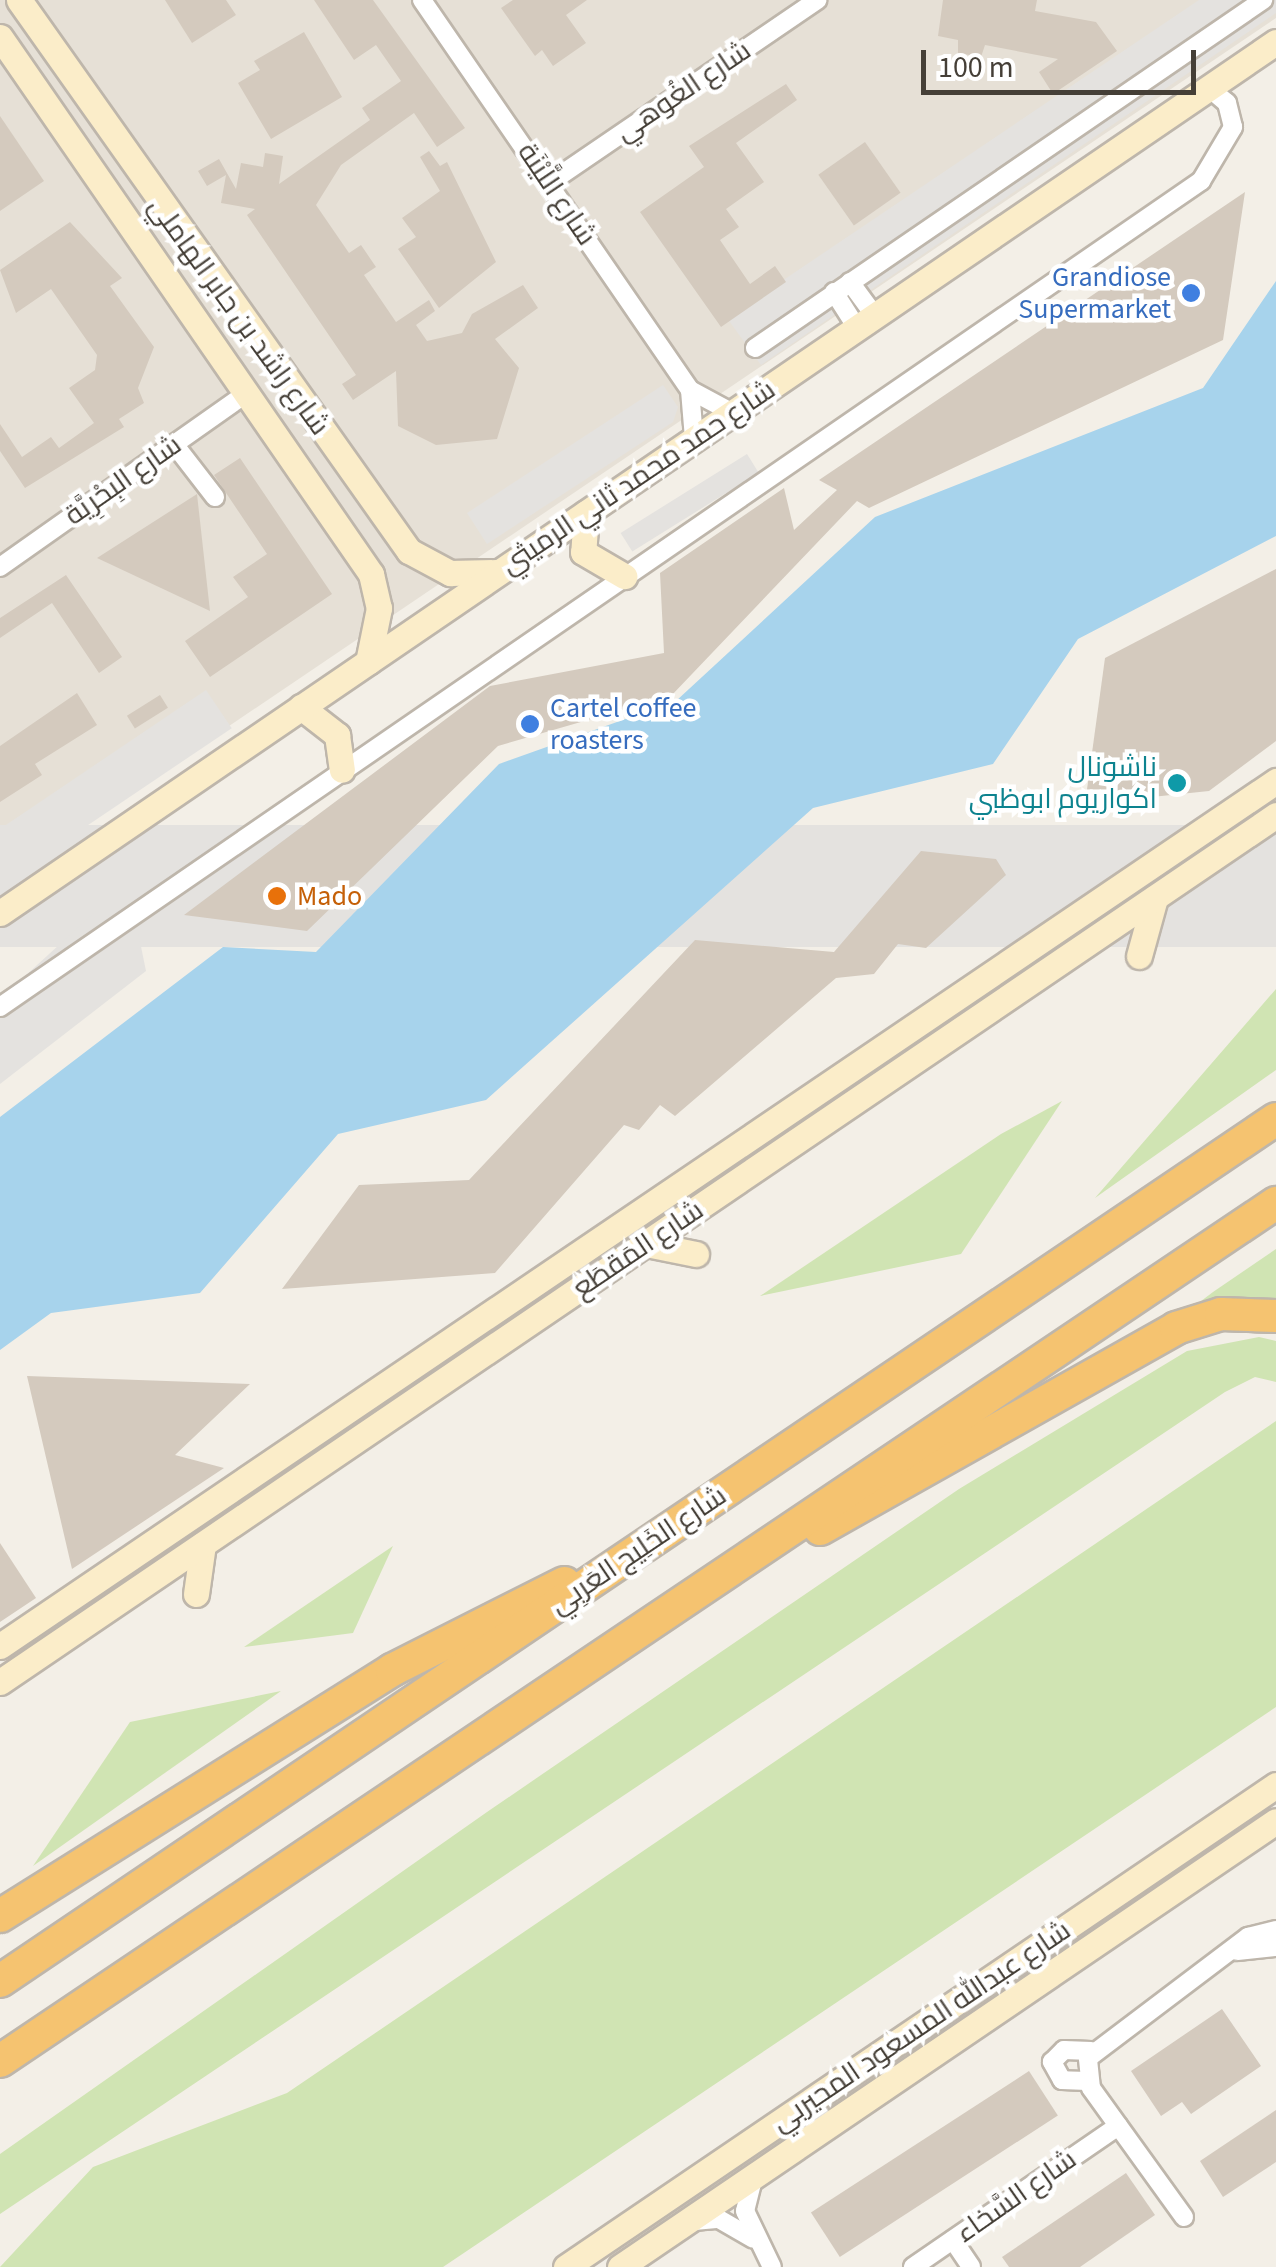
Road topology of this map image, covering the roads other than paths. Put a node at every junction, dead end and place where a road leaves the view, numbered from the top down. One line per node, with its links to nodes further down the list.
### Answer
1 (19, 0): 20 (street, شارع راشد بن جابر الهاملي)
2 (422, 0): 8 (street, شارع اللَّيْنَة)
3 (818, 0): 8 (street, شارع الغُوهي)
4 (1262, 0): 9 (street)
5 (0, 37): 13 (street, شارع راشد بن جابر الهاملي)
6 (1276, 42): 7 (street, شارع حمد محمد ثاني الرميثي)
7 (1208, 88): 10 (street, شارع حمد محمد ثاني الرميثي); 21 (street)
8 (549, 183): 12 (street, شارع اللَّيْنَة)
9 (842, 287): 10 (street); 11 (street)
10 (866, 322): 14 (street, شارع حمد محمد ثاني الرميثي)
11 (755, 348)
12 (690, 390): 14 (street, شارع اللَّيْنَة); 15 (street, شارع اللَّيْنَة)
13 (245, 394): 16 (street, شارع البِحْرِيَّة); 22 (street, شارع راشد بن جابر الهاملي)
14 (733, 413): 15 (street, شارع حمد محمد ثاني الرميثي)
15 (694, 439): 18 (street, شارع حمد محمد ثاني الرميثي)
16 (174, 444): 17 (street); 19 (street, شارع البِحْرِيَّة)
17 (215, 497)
18 (586, 513): 20 (street, شارع حمد محمد ثاني الرميثي); 21 (street)
19 (0, 567)
20 (497, 572): 22 (street, شارع حمد محمد ثاني الرميثي)
21 (624, 576): 24 (street)
22 (368, 662): 23 (street, شارع حمد محمد ثاني الرميثي)
23 (302, 707): 24 (street); 28 (street, شارع حمد محمد ثاني الرميثي)
24 (342, 770): 30 (street)
25 (1276, 781): 33 (street, شارع المَقطَع)
26 (1276, 815): 27 (street, شارع المَقطَع)
27 (1155, 898): 29 (street); 34 (street, شارع المَقطَع)
28 (0, 913)
29 (1139, 956)
30 (0, 1007)
31 (1276, 1120): 39 (highway, شارع الخَلِيج العَربِي)
32 (1276, 1203): 37 (highway)
33 (619, 1227): 34 (street); 41 (street, شارع المَقطَع)
34 (640, 1247): 35 (street); 38 (street, شارع المَقطَع)
35 (696, 1254)
36 (1276, 1316): 37 (highway)
37 (778, 1541): 51 (highway)
38 (203, 1544): 40 (street); 42 (street, شارع المَقطَع)
39 (607, 1570): 45 (highway); 49 (highway, شارع الخَلِيج العَربِي)
40 (196, 1594)
41 (0, 1646)
42 (1, 1679)
43 (1276, 1785): 59 (street, شارع عبدالله المسعود المحيربي)
44 (1276, 1821): 54 (street, شارع عبدالله المسعود المحيربي)
45 (0, 1916)
46 (1276, 1930): 48 (street)
47 (1276, 1947): 48 (street)
48 (1232, 1953): 50 (street)
49 (0, 1981)
50 (1092, 2051): 52 (street); 52 (street)
51 (0, 2062)
52 (1088, 2081): 53 (street)
53 (1118, 2126): 55 (street); 58 (street, شارع السَّخاء)
54 (760, 2170): 56 (street, شارع عبدالله المسعود المحيربي); 57 (street)
55 (1184, 2217)
56 (684, 2223): 57 (street); 60 (street, شارع عبدالله المسعود المحيربي)
57 (753, 2239): 61 (street)
58 (952, 2240): 62 (street, شارع السَّخاء); 63 (street)
59 (566, 2267)
60 (620, 2267)
61 (772, 2267)
62 (913, 2267)
63 (971, 2267)

